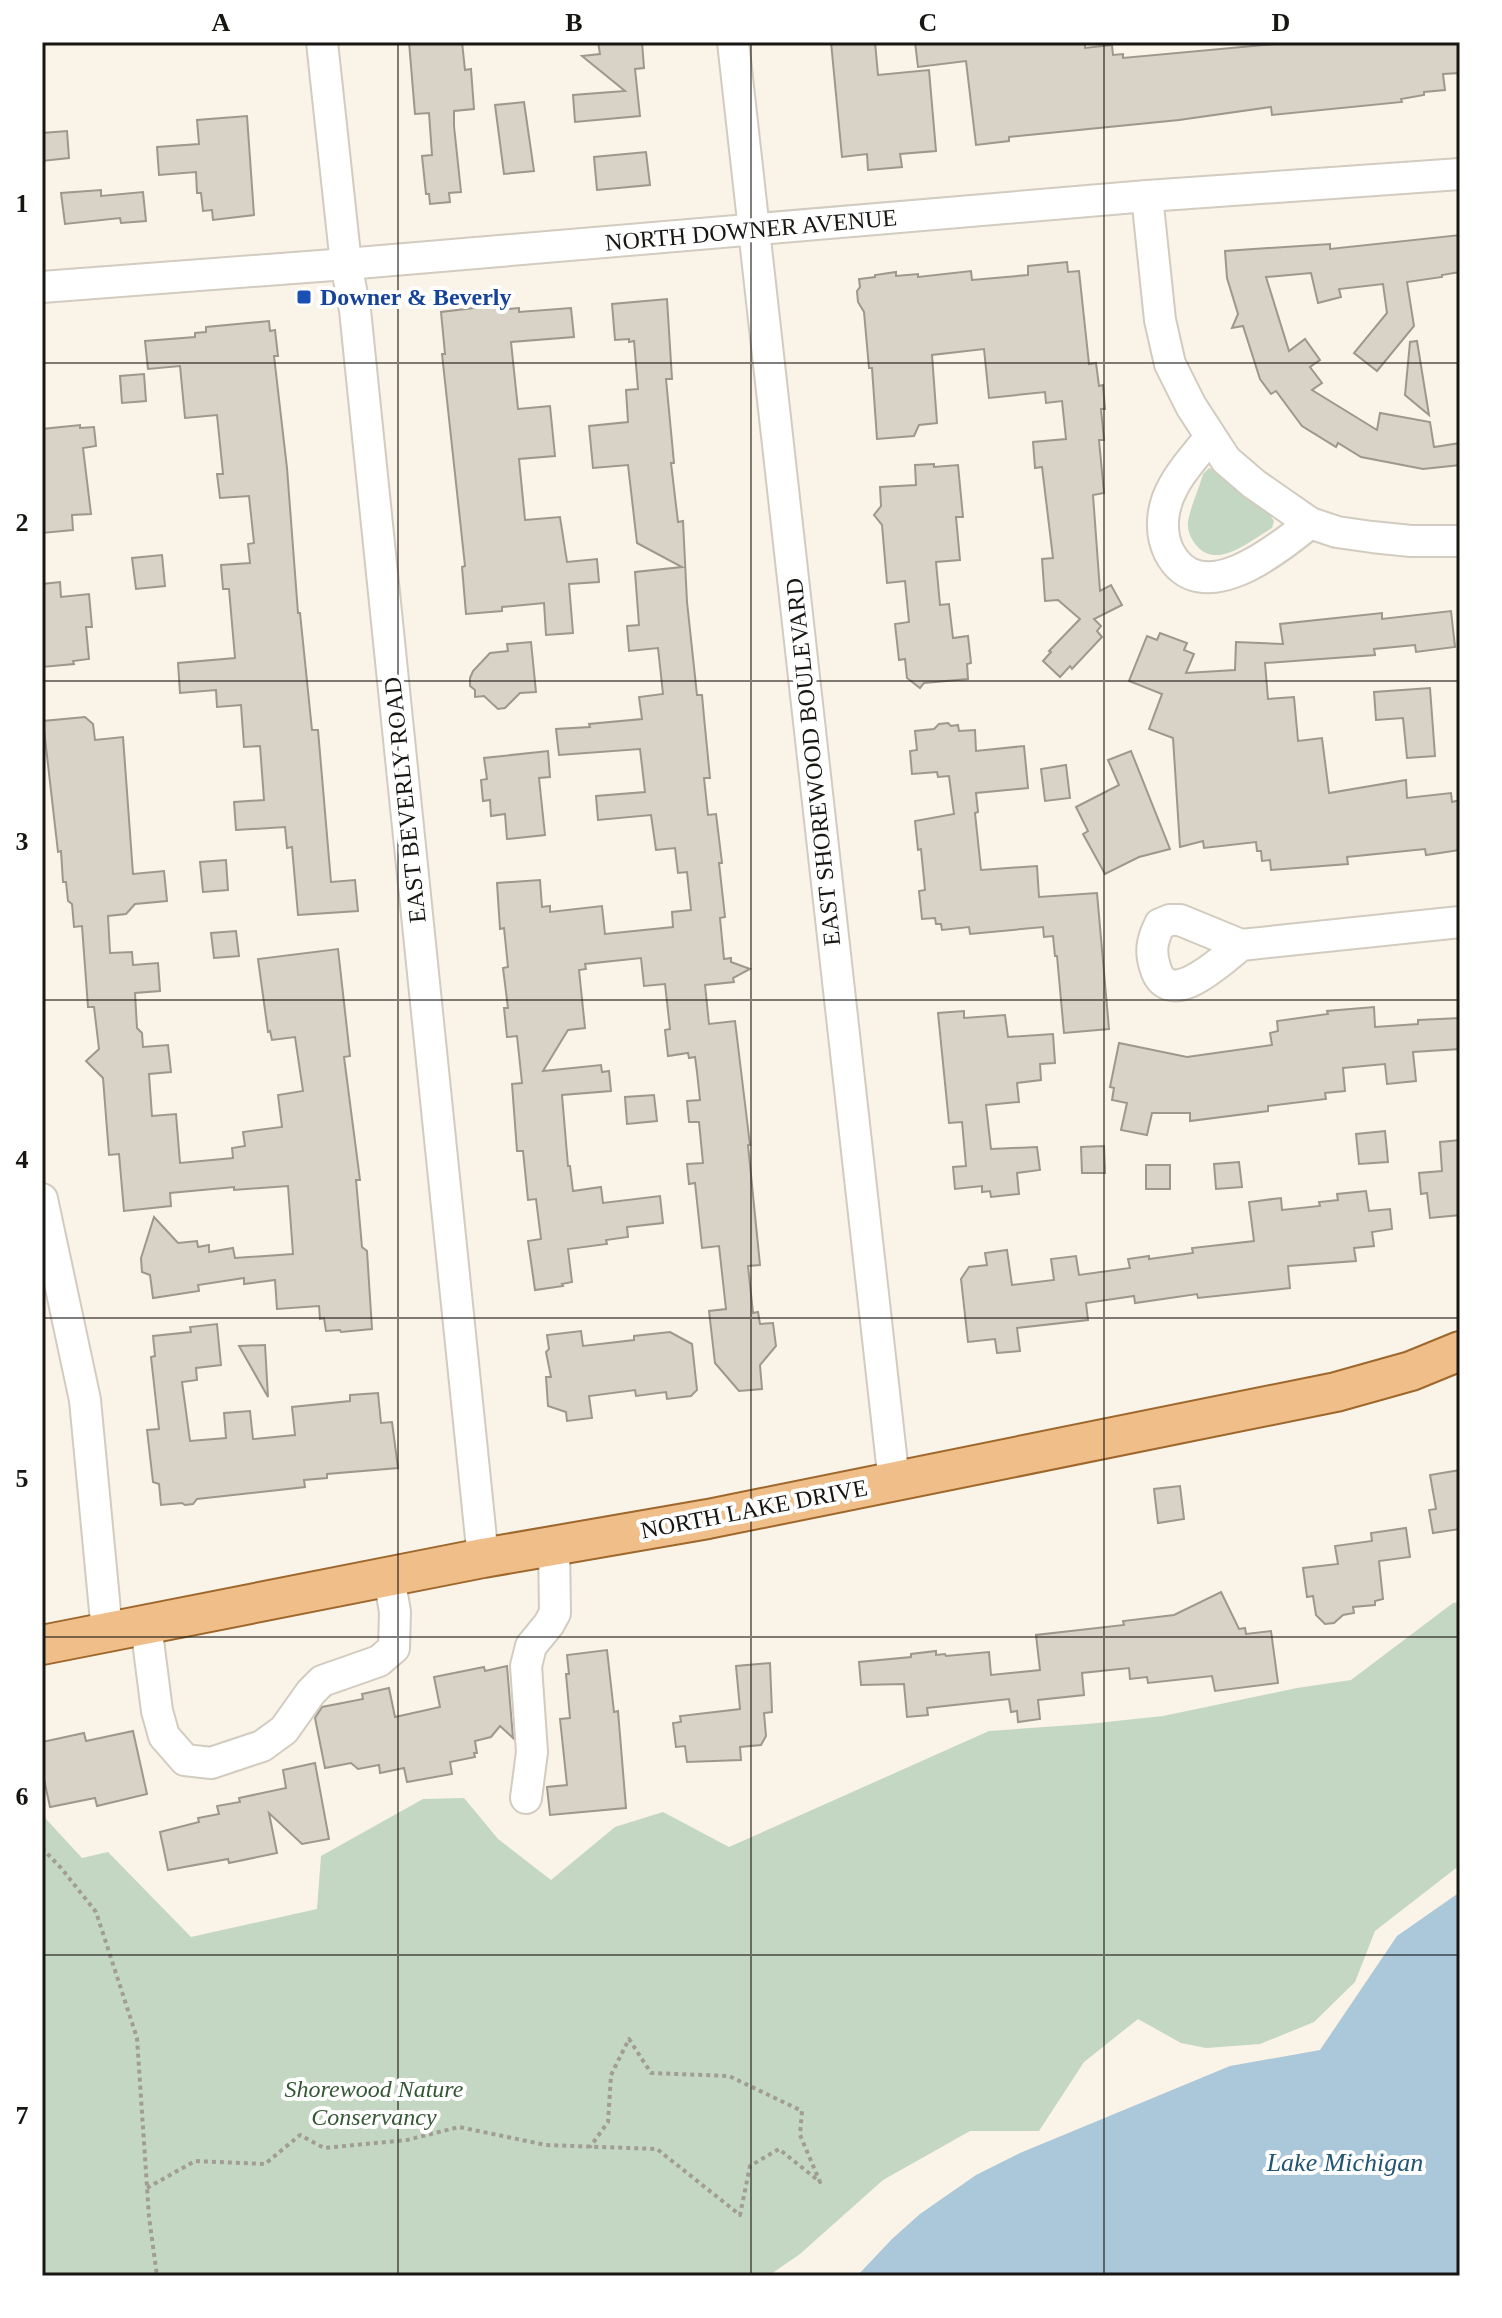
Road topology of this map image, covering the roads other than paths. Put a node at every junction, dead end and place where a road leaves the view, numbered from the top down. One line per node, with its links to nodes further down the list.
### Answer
1 (322, 42): 6 (street, EAST BEVERLY ROAD)
2 (733, 42): 5 (street, EAST SHOREWOOD BOULEVARD)
3 (1460, 174): 4 (street, NORTH DOWNER AVENUE)
4 (1147, 196): 5 (street, NORTH DOWNER AVENUE); 8 (street)
5 (754, 230): 6 (street, NORTH DOWNER AVENUE); 15 (street, EAST SHOREWOOD BOULEVARD)
6 (346, 264): 7 (street, NORTH DOWNER AVENUE); 17 (street, EAST BEVERLY ROAD)
7 (42, 287)
8 (1210, 437): 9 (street); 9 (street)
9 (1310, 523): 10 (street)
10 (1460, 541)
11 (1460, 922): 12 (street)
12 (1241, 945)
13 (42, 1199): 20 (street)
14 (1460, 1351): 15 (main road, NORTH LAKE DRIVE)
15 (894, 1482): 16 (main road, NORTH LAKE DRIVE)
16 (554, 1545): 17 (main road, NORTH LAKE DRIVE); 22 (street)
17 (483, 1558): 18 (main road, NORTH LAKE DRIVE)
18 (389, 1577): 19 (main road, NORTH LAKE DRIVE); 19 (street)
19 (146, 1625): 20 (main road, NORTH LAKE DRIVE)
20 (107, 1632): 21 (main road, NORTH LAKE DRIVE)
21 (42, 1645)
22 (526, 1798)

